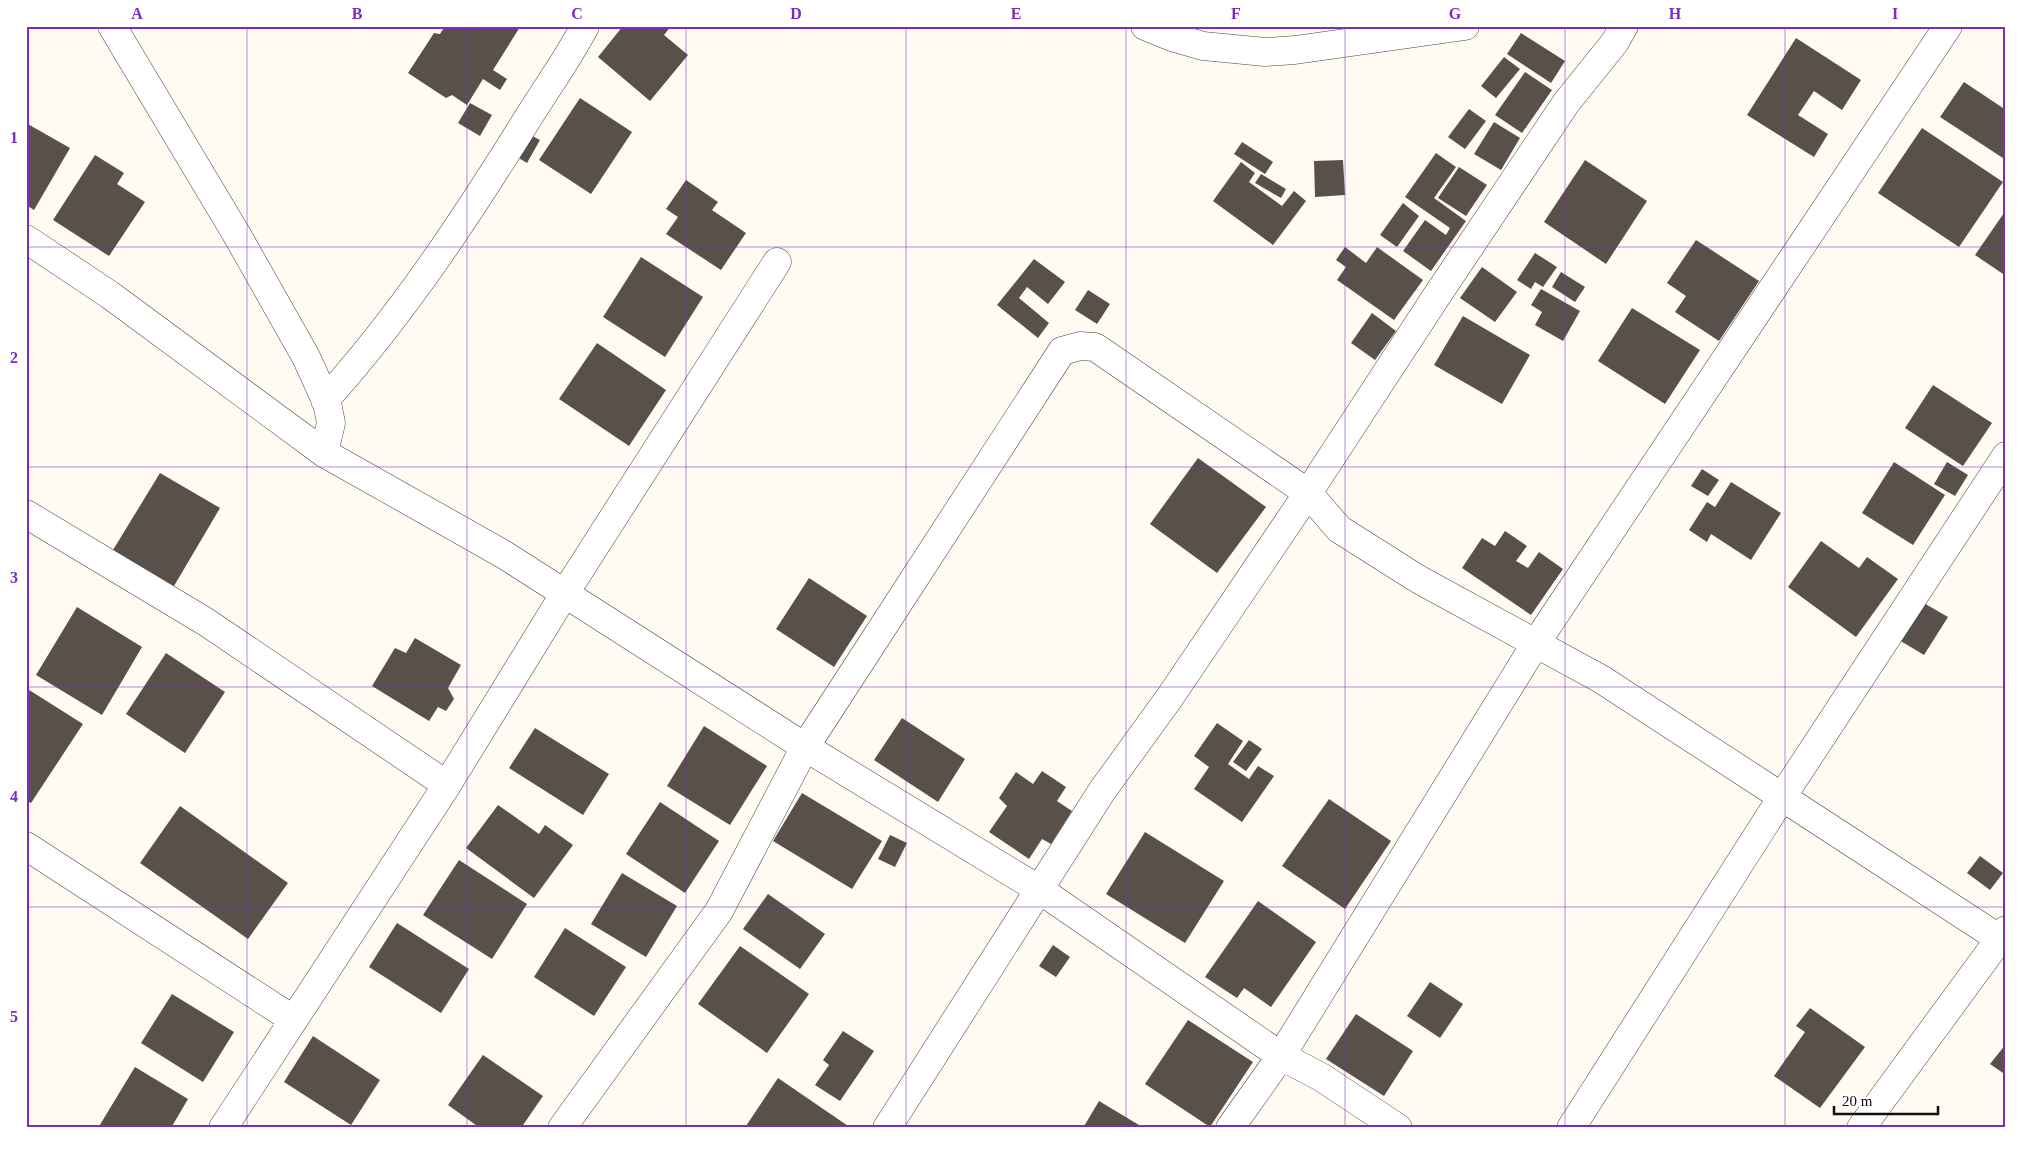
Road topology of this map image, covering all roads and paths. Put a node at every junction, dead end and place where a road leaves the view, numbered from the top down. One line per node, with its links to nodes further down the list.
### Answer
1 (112, 26): 9 (street)
2 (585, 26): 9 (street)
3 (1145, 26): 4 (street)
4 (1465, 26)
5 (1624, 26): 12 (street)
6 (1948, 26): 15 (street)
7 (26, 239): 10 (street)
8 (777, 262): 14 (street)
9 (325, 400): 10 (street)
10 (324, 453): 14 (street)
11 (2006, 456): 18 (street)
12 (1308, 493): 15 (street); 16 (street); 20 (street)
13 (26, 514): 17 (street)
14 (564, 593): 16 (street); 17 (street)
15 (1536, 643): 18 (street); 23 (street)
16 (806, 746): 20 (street); 25 (street)
17 (447, 784): 22 (street)
18 (1782, 797): 21 (street); 29 (street)
19 (26, 846): 22 (street)
20 (1040, 890): 23 (street); 26 (street)
21 (2003, 935): 30 (street)
22 (294, 1020): 24 (street)
23 (1281, 1056): 27 (street); 28 (street)
24 (223, 1128)
25 (562, 1128)
26 (887, 1128)
27 (1230, 1128)
28 (1398, 1128)
29 (1571, 1128)
30 (1861, 1128)

